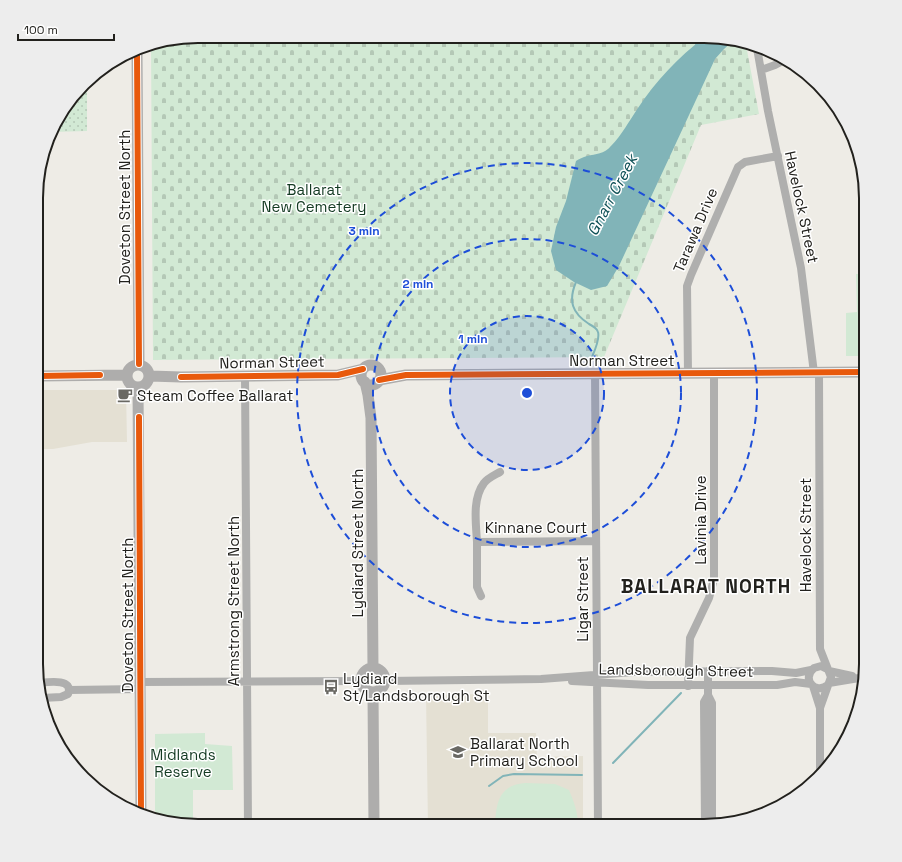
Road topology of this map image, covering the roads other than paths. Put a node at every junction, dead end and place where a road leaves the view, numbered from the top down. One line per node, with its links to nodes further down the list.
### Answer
1 (758, 53): 4 (street, Havelock Street)
2 (137, 56): 6 (street, Doveton Street North)
3 (779, 63): 4 (street)
4 (761, 70): 5 (street, Havelock Street)
5 (778, 156): 9 (street, Tarawa Drive); 11 (street, Havelock Street)
6 (139, 364): 12 (street); 14 (street)
7 (859, 372): 11 (street, Norman Street)
8 (595, 373): 9 (street, Norman Street); 17 (street, Norman Street); 21 (street, Ligar Street)
9 (688, 373): 10 (street, Norman Street)
10 (714, 373): 11 (street, Norman Street); 28 (street, Lavinia Drive)
11 (816, 373): 24 (street, Havelock Street)
12 (127, 375): 13 (street); 18 (street)
13 (43, 376)
14 (150, 376): 15 (street, Norman Street); 18 (street)
15 (245, 376): 16 (street, Norman Street); 33 (street, Armstrong Street North)
16 (363, 377): 17 (street); 17 (street); 19 (street, Lydiard Street North)
17 (378, 377): 19 (street, Lydiard Street North)
18 (138, 387): 38 (street, Doveton Street North)
19 (371, 418): 25 (street, Lydiard Street North)
20 (500, 472): 22 (street, Kinnane Court)
21 (595, 541): 22 (street, Kinnane Court); 32 (street, Ligar Street)
22 (477, 542): 23 (street, Kinnane Court)
23 (481, 596)
24 (820, 649): 26 (street, Havelock Street); 27 (street, Havelock Street)
25 (373, 668): 34 (street); 35 (street)
26 (812, 670): 27 (street); 29 (street, Landsborough Street); 39 (street)
27 (828, 670): 30 (street); 37 (street)
28 (688, 671): 29 (street, Landsborough Street); 32 (street, Landsborough Street); 40 (street, Lavinia Drive)
29 (708, 671): 41 (street)
30 (859, 676)
31 (859, 678): 37 (street)
32 (596, 679): 35 (street, Landsborough Street); 40 (street, Landsborough Street); 51 (street, Ligar Street)
33 (247, 681): 34 (street); 38 (street); 49 (street, Armstrong Street North)
34 (361, 681): 43 (street)
35 (385, 681): 43 (street)
36 (44, 682): 42 (street)
37 (828, 684): 39 (street); 46 (street)
38 (141, 685): 42 (street); 48 (street, Doveton Street North)
39 (812, 685): 41 (street, Landsborough Street); 46 (street)
40 (688, 686): 41 (street, Landsborough Street)
41 (708, 686): 44 (street)
42 (69, 690): 45 (street)
43 (373, 692): 50 (street)
44 (708, 695): 52 (street); 53 (street)
45 (47, 698)
46 (820, 708): 47 (street)
47 (820, 766)
48 (140, 807)
49 (248, 819)
50 (374, 819)
51 (598, 819)
52 (705, 819)
53 (712, 819)

